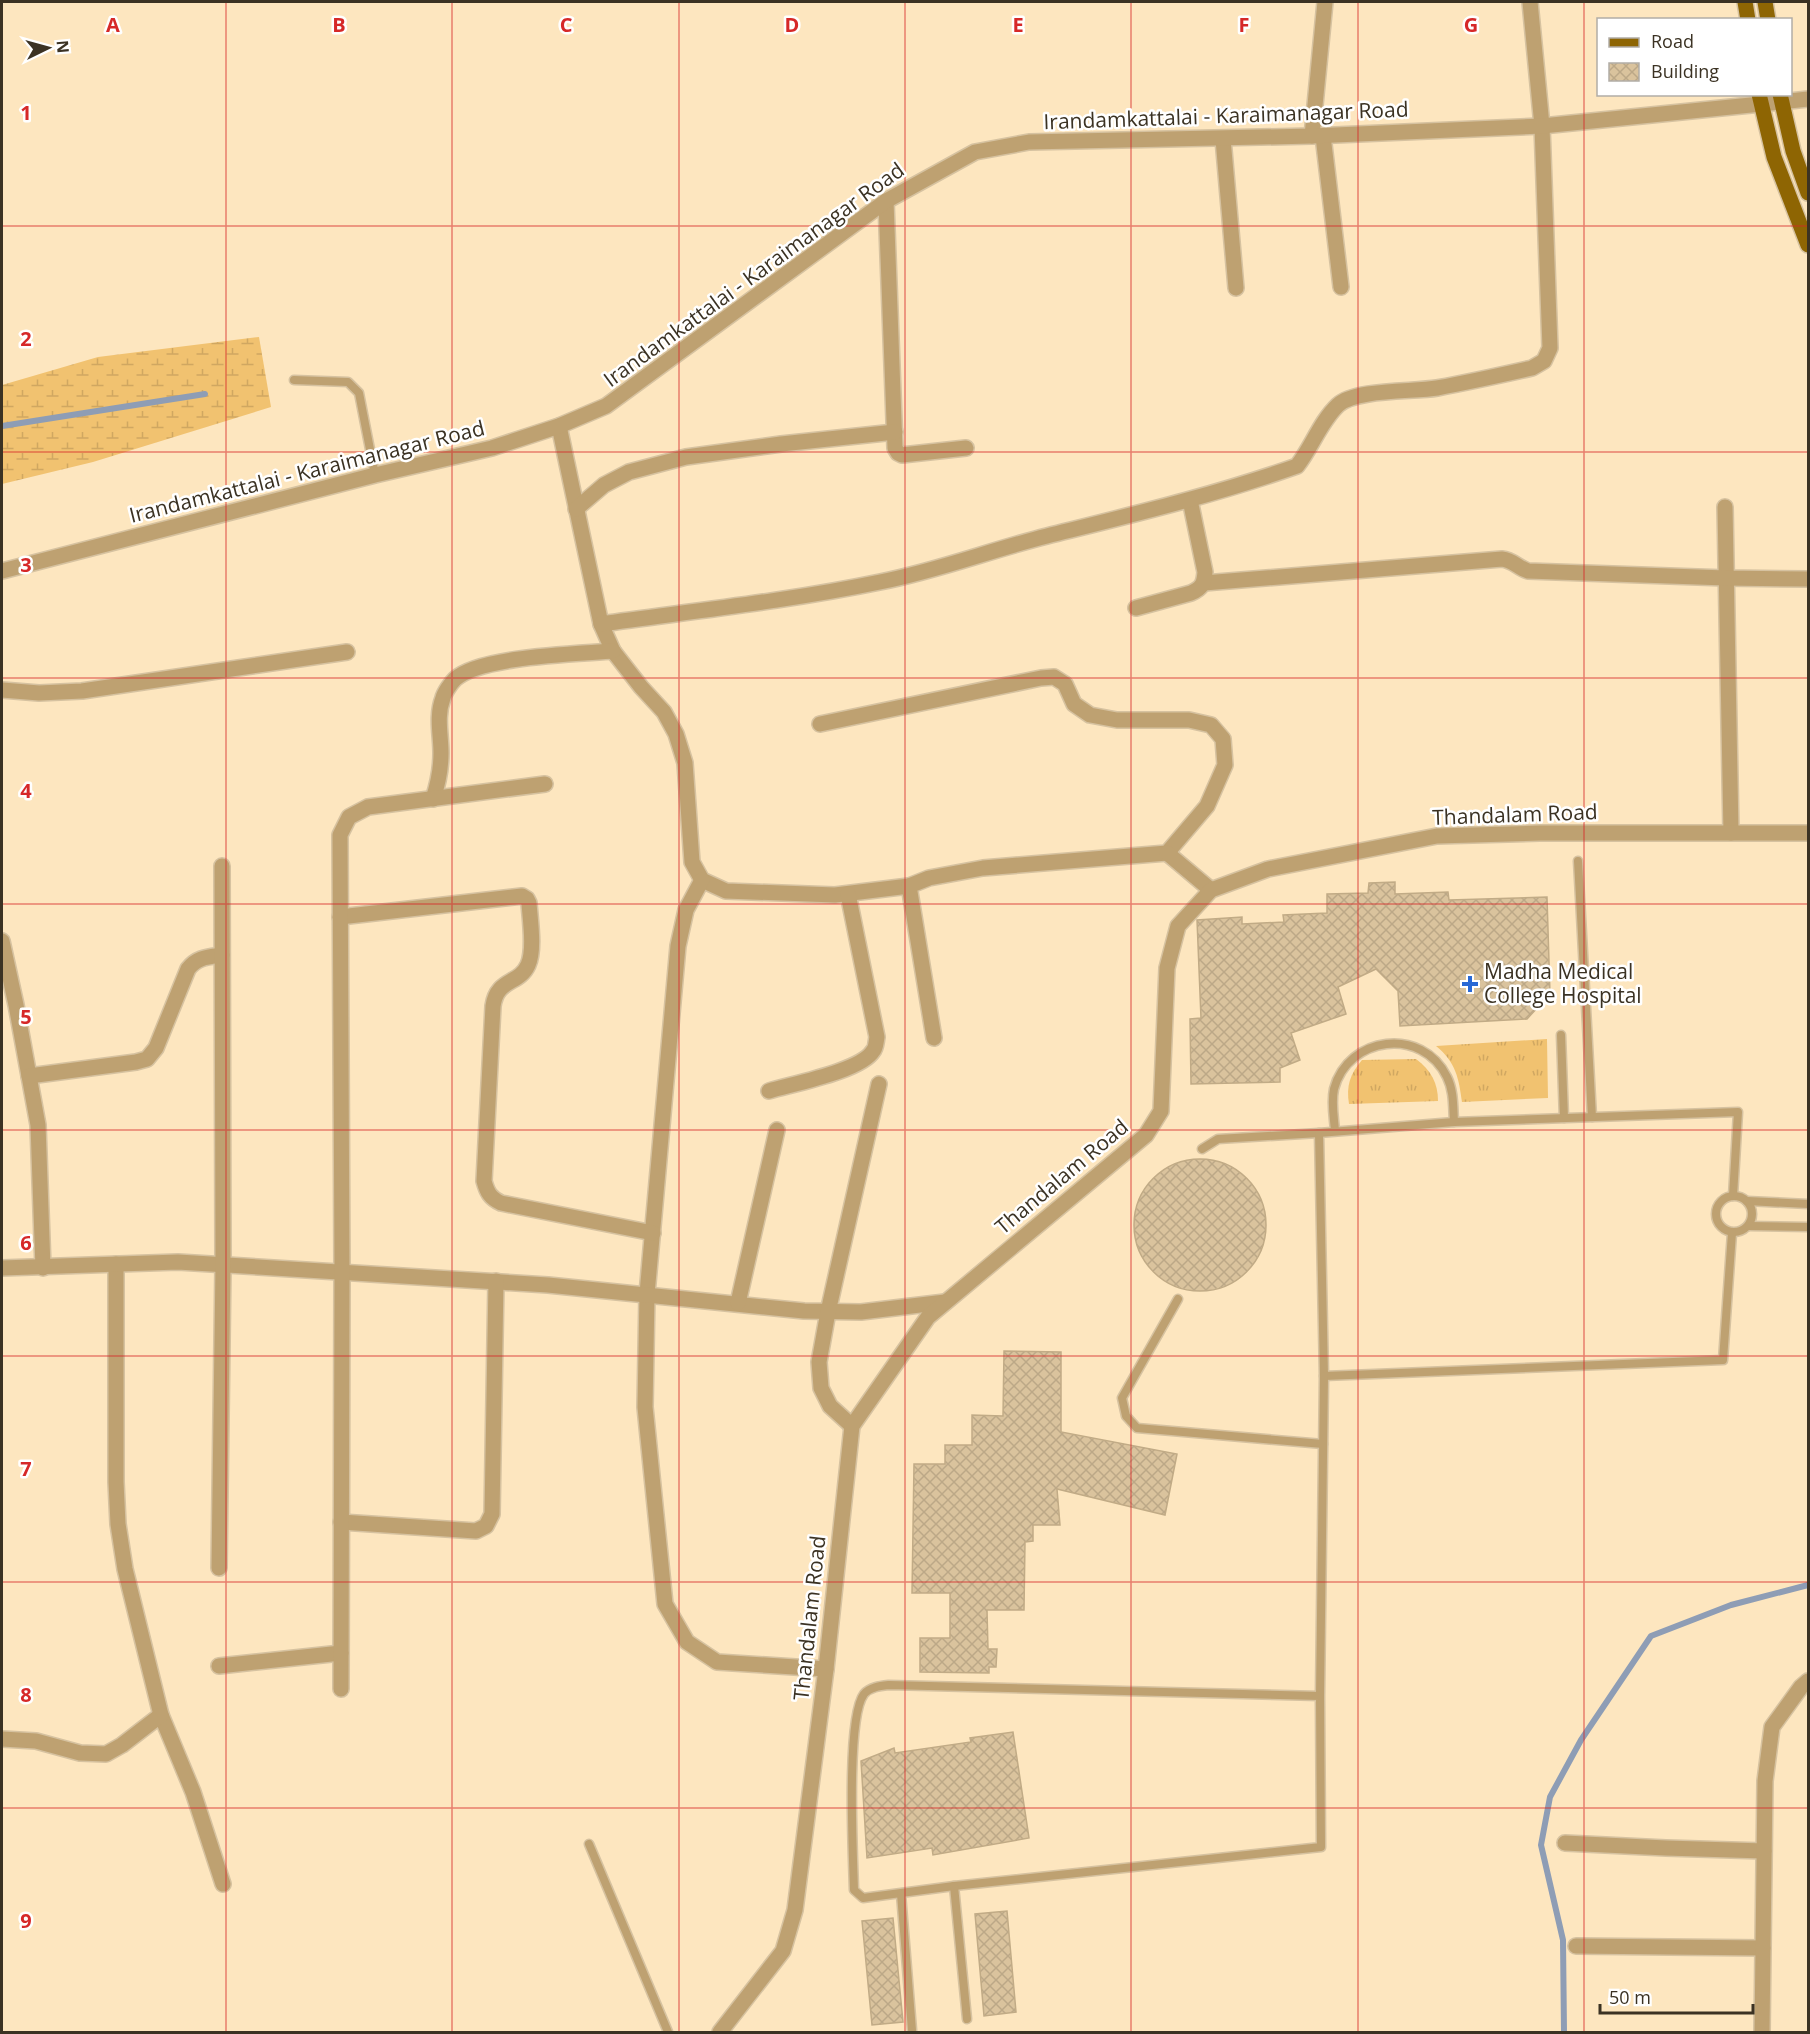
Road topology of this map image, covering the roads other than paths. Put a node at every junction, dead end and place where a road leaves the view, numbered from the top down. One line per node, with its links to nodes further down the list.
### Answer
1 (1325, 2): 11 (street)
2 (1530, 2): 10 (street)
3 (1745, 2): 5 (main road)
4 (1765, 2): 6 (main road)
5 (1748, 18)
6 (1768, 18)
7 (1780, 98): 8 (street, Irandamkattalai - Karaimanagar Road); 9 (street, Irandamkattalai - Karaimanagar Road); 13 (main road)
8 (1760, 99): 10 (street, Irandamkattalai - Karaimanagar Road); 15 (main road)
9 (1809, 99)
10 (1542, 126): 11 (street, Irandamkattalai - Karaimanagar Road); 23 (street)
11 (1317, 136): 12 (street, Irandamkattalai - Karaimanagar Road); 16 (street)
12 (1223, 139): 14 (street, Irandamkattalai - Karaimanagar Road); 17 (street)
13 (1809, 193)
14 (886, 201): 19 (street, Irandamkattalai - Karaimanagar Road); 20 (street)
15 (1809, 245)
16 (1341, 287)
17 (1236, 288)
18 (294, 381): 22 (lane)
19 (559, 426): 22 (street, Irandamkattalai - Karaimanagar Road); 25 (street)
20 (895, 432): 21 (street); 25 (street)
21 (966, 448)
22 (375, 475): 26 (street, Irandamkattalai - Karaimanagar Road)
23 (1190, 500): 29 (street); 31 (street)
24 (1725, 507): 27 (street)
25 (576, 508): 31 (street)
26 (2, 571)
27 (1726, 578): 28 (street); 29 (street); 38 (street)
28 (1809, 579)
29 (1204, 583): 30 (street)
30 (1137, 608)
31 (601, 624): 32 (street)
32 (613, 651): 37 (street); 43 (street)
33 (347, 652): 34 (street)
34 (2, 690)
35 (820, 724): 40 (street)
36 (545, 784): 37 (street)
37 (433, 799): 47 (street)
38 (1731, 833): 39 (street, Thandalam Road); 45 (street, Thandalam Road)
39 (1809, 833)
40 (1167, 853): 44 (street); 45 (street)
41 (1578, 861): 55 (lane)
42 (222, 866): 49 (street)
43 (702, 880): 46 (street); 67 (street)
44 (909, 886): 46 (street); 51 (street)
45 (1211, 890): 77 (street, Thandalam Road)
46 (848, 894): 54 (street)
47 (340, 917): 67 (street); 73 (street)
48 (2, 940): 52 (street)
49 (222, 955): 52 (street); 70 (street)
50 (1561, 1035): 56 (lane)
51 (934, 1038)
52 (29, 1076): 72 (street)
53 (879, 1084): 79 (street)
54 (769, 1091)
55 (1592, 1117): 56 (lane); 62 (lane)
56 (1564, 1118): 57 (lane)
57 (1454, 1122): 59 (lane); 59 (lane)
58 (777, 1130): 78 (street)
59 (1335, 1131): 60 (lane)
60 (1319, 1133): 61 (lane); 80 (lane)
61 (1202, 1149)
62 (1733, 1196): 63 (lane); 68 (lane)
63 (1747, 1201): 64 (lane); 65 (lane)
64 (1809, 1204)
65 (1749, 1226): 66 (lane); 68 (lane)
66 (1809, 1227)
67 (653, 1233): 75 (street)
68 (1732, 1233): 80 (lane)
69 (116, 1264): 70 (street); 72 (street); 91 (street)
70 (223, 1265): 73 (street); 84 (street)
71 (2, 1268): 72 (street)
72 (43, 1268)
73 (342, 1272): 74 (street); 83 (street)
74 (496, 1281): 75 (street); 83 (street)
75 (647, 1294): 78 (street); 87 (street)
76 (1178, 1299): 82 (lane)
77 (945, 1302): 79 (street); 81 (street, Thandalam Road)
78 (738, 1303): 79 (street)
79 (828, 1312): 81 (street)
80 (1324, 1376): 82 (lane)
81 (852, 1426): 87 (street, Thandalam Road)
82 (1323, 1444): 90 (lane)
83 (341, 1522): 85 (street)
84 (219, 1568)
85 (341, 1653): 86 (street); 89 (street)
86 (219, 1666)
87 (826, 1669): 104 (street, Thandalam Road)
88 (1809, 1681): 95 (street)
89 (341, 1689)
90 (1320, 1696): 97 (lane); 98 (lane)
91 (161, 1715): 92 (street); 96 (street)
92 (2, 1739)
93 (1565, 1843): 95 (street)
94 (590, 1844): 103 (lane)
95 (1764, 1851): 100 (street)
96 (223, 1884)
97 (954, 1887): 98 (lane); 101 (lane)
98 (901, 1894): 102 (lane)
99 (1575, 1946): 100 (street)
100 (1763, 1948): 105 (street)
101 (967, 2019)
102 (912, 2030)
103 (668, 2032)
104 (720, 2032)
105 (1762, 2032)

